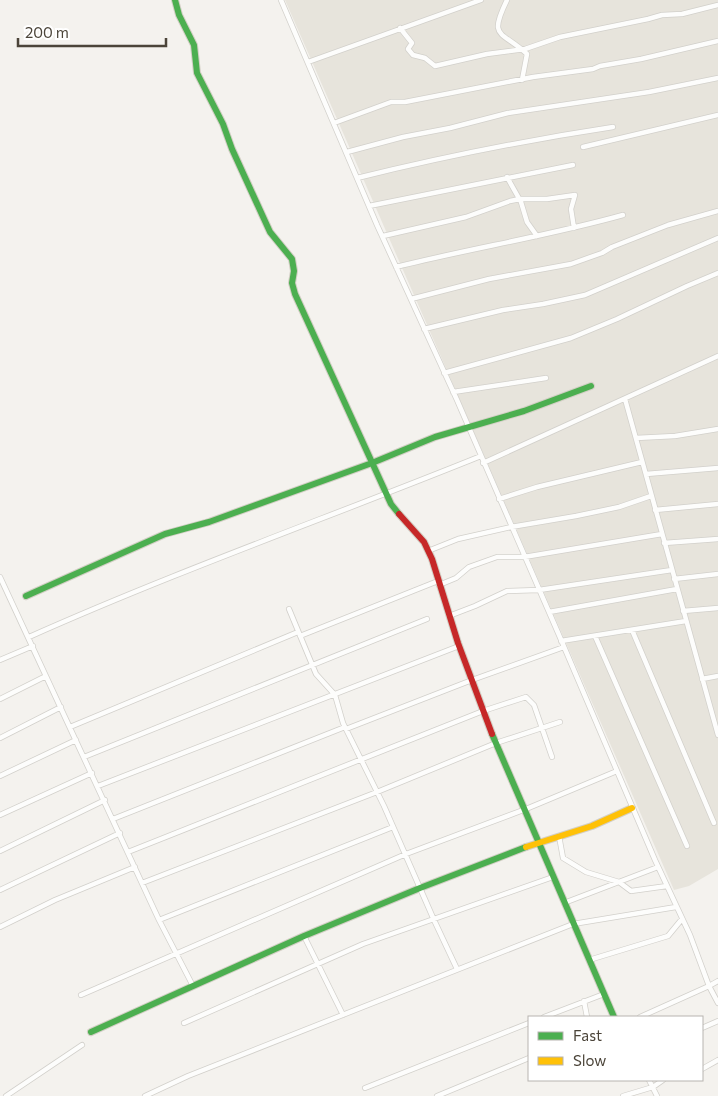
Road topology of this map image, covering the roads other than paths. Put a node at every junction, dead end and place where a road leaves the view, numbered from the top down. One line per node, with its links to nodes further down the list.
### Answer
1 (175, 0): 43 (street)
2 (281, 0): 9 (street)
3 (481, 0): 6 (street)
4 (507, 0): 8 (street)
5 (718, 5): 8 (street)
6 (400, 28): 8 (street); 9 (street)
7 (718, 41): 11 (street)
8 (522, 50): 11 (street)
9 (308, 62): 13 (street)
10 (718, 78): 16 (street)
11 (522, 80): 13 (street)
12 (718, 115): 15 (street)
13 (334, 123): 16 (street)
14 (613, 128): 18 (street)
15 (583, 147)
16 (346, 152): 18 (street)
17 (574, 164): 19 (street)
18 (357, 178): 21 (street)
19 (507, 178): 20 (street); 21 (street)
20 (520, 199): 24 (street); 25 (street); 26 (street)
21 (369, 206): 25 (street)
22 (718, 211): 30 (street)
23 (623, 215): 24 (street)
24 (574, 228): 26 (street)
25 (382, 236): 28 (street)
26 (537, 236): 28 (street)
27 (718, 238): 31 (street)
28 (396, 267): 30 (street)
29 (718, 273): 33 (street)
30 (411, 300): 31 (street)
31 (424, 329): 33 (street)
32 (718, 356): 37 (street)
33 (444, 373): 36 (street)
34 (546, 378): 36 (street)
35 (591, 386): 38 (street)
36 (453, 392): 38 (street)
37 (625, 399): 40 (street); 44 (street)
38 (468, 428): 41 (street); 43 (street)
39 (718, 429): 40 (street)
40 (636, 438): 42 (street)
41 (481, 456): 44 (street); 47 (street)
42 (642, 462): 46 (street); 49 (street)
43 (372, 463): 47 (street); 65 (street)
44 (484, 463): 49 (street)
45 (718, 468): 46 (street)
46 (646, 474): 48 (street)
47 (386, 495): 56 (street); 76 (street)
48 (652, 496): 51 (street); 52 (street)
49 (499, 499): 52 (street)
50 (718, 504): 51 (street)
51 (655, 510): 53 (street)
52 (511, 527): 56 (street); 57 (street)
53 (662, 534): 55 (street); 57 (street)
54 (718, 538): 55 (street)
55 (664, 543): 58 (street)
56 (428, 551): 62 (street)
57 (524, 557): 62 (street); 64 (street)
58 (672, 570): 61 (street); 64 (street)
59 (718, 574): 61 (street)
60 (0, 577): 76 (street)
61 (674, 579): 63 (street)
62 (438, 583): 70 (street); 74 (street)
63 (677, 589): 68 (street); 69 (street)
64 (539, 590): 69 (street); 70 (street)
65 (26, 596)
66 (718, 608): 68 (street)
67 (289, 609): 74 (street)
68 (683, 611): 72 (street)
69 (549, 612): 77 (street)
70 (449, 616): 79 (street)
71 (427, 619): 82 (street)
72 (686, 621): 73 (street); 85 (street)
73 (632, 630): 75 (street); 112 (street)
74 (299, 634): 82 (street); 92 (street)
75 (595, 636): 77 (street); 117 (street)
76 (29, 637): 78 (street)
77 (561, 641): 80 (street)
78 (33, 646): 81 (street); 83 (street)
79 (459, 646): 86 (street); 87 (street)
80 (564, 647): 86 (street); 102 (street)
81 (0, 660)
82 (312, 666): 87 (street); 99 (street)
83 (46, 676): 88 (street); 89 (street)
84 (718, 676): 85 (street)
85 (702, 679): 95 (street)
86 (472, 680): 90 (street); 93 (street)
87 (335, 695): 93 (street); 105 (street)
88 (0, 699)
89 (61, 707): 92 (street); 96 (street)
90 (483, 711): 94 (street); 98 (street); 101 (street)
91 (560, 722): 94 (street)
92 (70, 726): 97 (street)
93 (345, 728): 101 (street); 111 (street)
94 (542, 728): 98 (street); 100 (street)
95 (718, 735)
96 (0, 738)
97 (76, 740): 99 (street); 104 (street)
98 (496, 743): 106 (street); 109 (street)
99 (84, 757): 103 (street)
100 (552, 757)
101 (360, 759): 106 (street); 119 (street)
102 (617, 771): 108 (street); 109 (street)
103 (92, 773): 105 (street); 110 (street)
104 (0, 776)
105 (98, 786): 107 (street)
106 (377, 792): 113 (street); 125 (street)
107 (105, 800): 111 (street); 118 (street)
108 (632, 808): 115 (street); 122 (street)
109 (526, 809): 116 (street); 120 (street)
110 (0, 815)
111 (113, 819): 114 (street)
112 (714, 823)
113 (393, 827): 120 (street); 132 (street)
114 (120, 833): 119 (street); 128 (street)
115 (559, 836): 116 (street); 124 (street)
116 (540, 842): 123 (street); 127 (street)
117 (686, 846)
118 (0, 852)
119 (128, 852): 121 (street)
120 (406, 854): 127 (street); 137 (street)
121 (135, 867): 125 (street); 135 (street)
122 (658, 867): 124 (street); 126 (street)
123 (553, 877): 129 (street); 133 (street)
124 (618, 882): 126 (street); 129 (street)
125 (142, 883): 132 (street)
126 (667, 886): 130 (street)
127 (420, 888): 133 (street); 136 (street)
128 (0, 890)
129 (564, 903): 134 (street)
130 (676, 906): 131 (street); 134 (street)
131 (682, 919): 138 (street); 143 (street)
132 (160, 920): 137 (street)
133 (434, 920): 139 (street); 140 (street)
134 (572, 924): 138 (street); 140 (street)
135 (0, 927)
136 (304, 936): 139 (street); 142 (street)
137 (176, 953): 142 (street); 144 (street)
138 (589, 960): 145 (street)
139 (317, 964): 148 (street); 154 (street)
140 (457, 969): 148 (street)
141 (718, 981): 143 (street)
142 (193, 986): 157 (street)
143 (709, 986): 147 (street); 152 (street)
144 (81, 994)
145 (604, 994): 146 (street); 151 (street)
146 (584, 1002): 149 (street); 150 (street)
147 (718, 1003)
148 (343, 1015): 167 (street)
149 (547, 1016)
150 (587, 1016)
151 (614, 1016)
152 (642, 1016)
153 (718, 1022): 156 (street)
154 (184, 1023)
155 (528, 1023): 165 (street)
156 (703, 1028)
157 (91, 1032)
158 (82, 1045): 166 (street)
159 (528, 1058): 168 (street)
160 (718, 1060): 161 (street)
161 (703, 1068)
162 (650, 1081): 164 (street)
163 (661, 1081): 164 (street)
164 (654, 1087): 169 (street); 170 (street)
165 (365, 1088)
166 (6, 1096)
167 (145, 1096)
168 (437, 1096)
169 (623, 1096)
170 (657, 1096)

